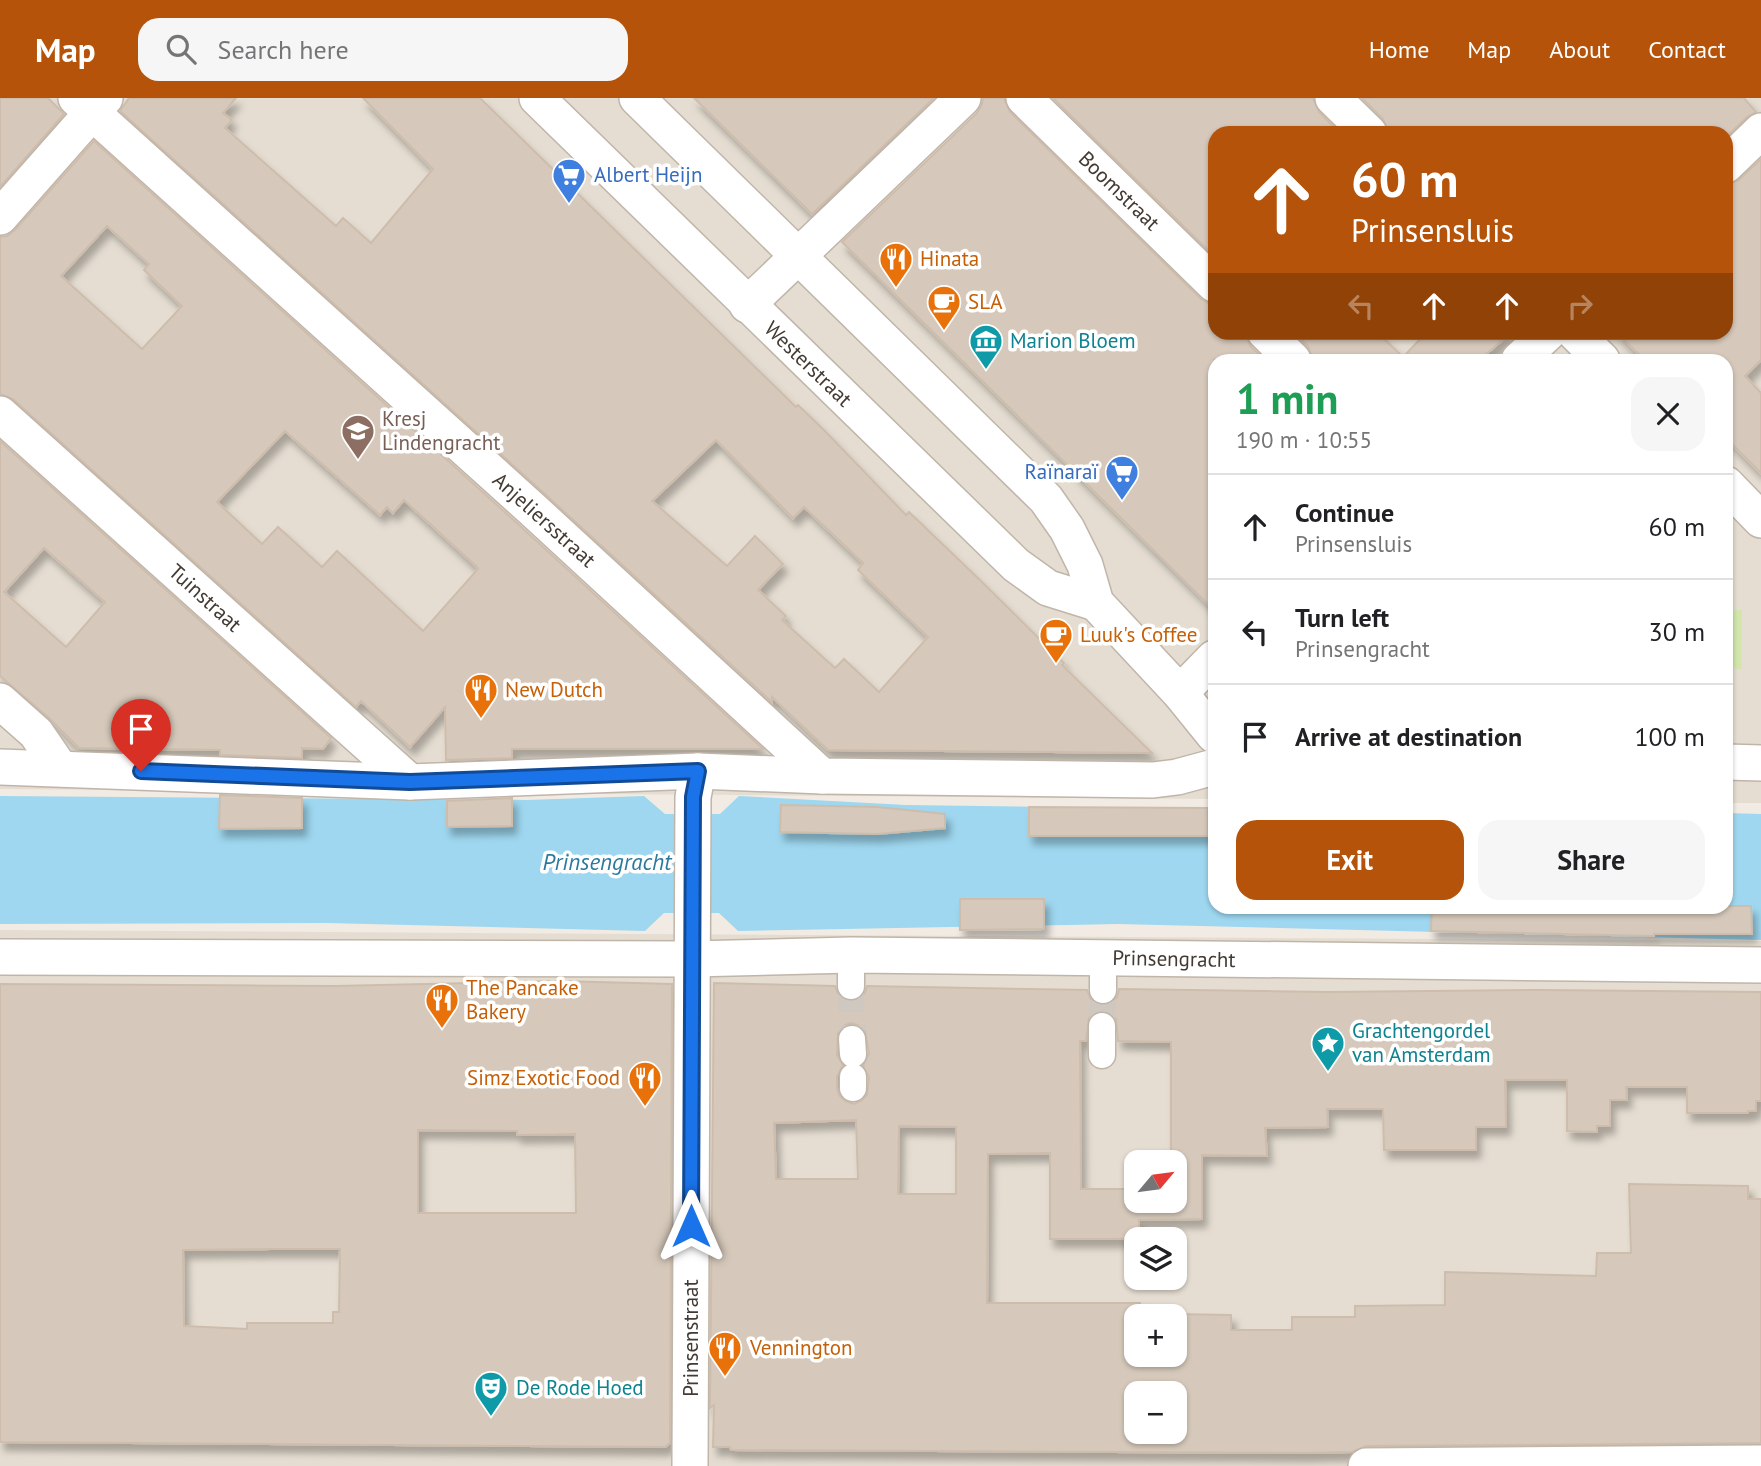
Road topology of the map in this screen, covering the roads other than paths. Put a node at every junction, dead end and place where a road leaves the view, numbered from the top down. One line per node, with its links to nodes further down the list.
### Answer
1 (537, 98): 13 (street, Westerstraat)
2 (637, 98): 11 (street, Westerstraat)
3 (963, 98): 11 (street)
4 (1024, 98): 12 (street, Boomstraat)
5 (1333, 98): 7 (street)
6 (91, 103): 10 (street); 33 (street, Anjeliersstraat)
7 (1362, 126)
8 (1761, 131): 9 (street)
9 (1733, 158)
10 (0, 217)
11 (799, 257): 13 (street); 23 (street, Westerstraat)
12 (1208, 278)
13 (747, 304): 23 (street, Westerstraat)
14 (1273, 340): 17 (street)
15 (1540, 340): 18 (street)
16 (1582, 340): 19 (street)
17 (1287, 354)
18 (1525, 354)
19 (1596, 354)
20 (0, 414): 34 (street, Tuinstraat)
21 (1733, 491): 22 (street)
22 (1761, 520)
23 (1096, 603): 25 (street, Westerstraat)
24 (1208, 664): 25 (street)
25 (1180, 693): 27 (street, Westerstraat); 32 (street)
26 (0, 701): 31 (street)
27 (1208, 728)
28 (1733, 762): 29 (street)
29 (1761, 763)
30 (0, 767): 31 (street)
31 (60, 768): 34 (street)
32 (1203, 770): 33 (street)
33 (822, 776): 35 (street)
34 (410, 782): 35 (street)
35 (696, 784): 37 (street, Prinsenstraat)
36 (0, 957): 37 (street, Prinsengracht)
37 (692, 959): 38 (street, Prinsengracht); 42 (street, Prinsenstraat)
38 (1761, 965)
39 (1102, 1026): 40 (street)
40 (1102, 1055)
41 (1761, 1464): 43 (street)
42 (690, 1466)
43 (1366, 1466)

